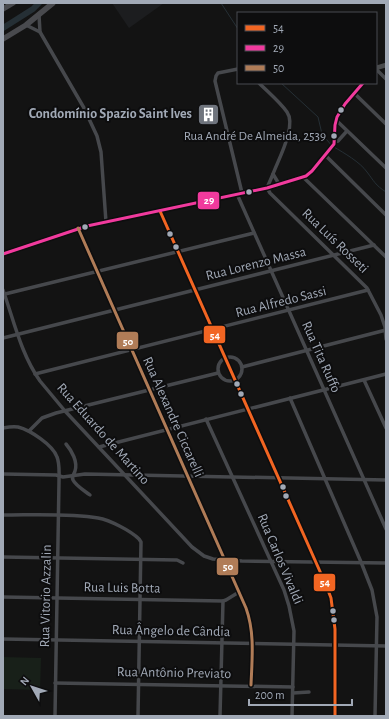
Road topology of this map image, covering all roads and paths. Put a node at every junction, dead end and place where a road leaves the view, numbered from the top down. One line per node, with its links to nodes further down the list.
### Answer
1 (13, 3): 3 (highway)
2 (53, 3): 4 (highway)
3 (3, 9)
4 (39, 15): 5 (highway); 6 (street)
5 (26, 25): 6 (street); 7 (highway)
6 (40, 32): 27 (street)
7 (3, 39)
8 (237, 69): 24 (street, Rua Tita Ruffo)
9 (377, 70): 10 (street)
10 (386, 79)
11 (260, 84): 20 (street)
12 (362, 84): 13 (main road)
13 (354, 93): 14 (main road); 15 (street)
14 (336, 120): 16 (street); 17 (main road)
15 (386, 124)
16 (347, 131): 17 (street); 19 (street)
17 (334, 143): 18 (main road)
18 (325, 155): 21 (main road); 26 (street)
19 (386, 168)
20 (273, 174): 22 (street); 23 (street)
21 (303, 177): 22 (main road); 30 (street)
22 (279, 184): 23 (main road)
23 (267, 188): 24 (main road); 33 (street, Rua Luís Rosseti)
24 (239, 194): 25 (main road); 29 (street, Rua Tita Ruffo)
25 (160, 211): 27 (main road); 31 (street)
26 (386, 215)
27 (106, 222): 28 (main road)
28 (78, 228): 32 (main road); 35 (street, Rua Alexandre Ciccarelli)
29 (254, 233): 31 (street); 36 (street, Rua Tita Ruffo)
30 (374, 245): 33 (street, Rua Lorenzo Massa); 34 (street)
31 (178, 252): 35 (street); 38 (street)
32 (3, 254)
33 (334, 256): 36 (street, Rua Lorenzo Massa); 39 (street, Rua Luís Rosseti)
34 (386, 257)
35 (98, 272): 40 (street); 41 (street, Rua Alexandre Ciccarelli)
36 (271, 272): 38 (street, Rua Lorenzo Massa); 42 (street, Rua Tita Ruffo)
37 (3, 290): 40 (street, Rua Eduardo de Martino)
38 (196, 290): 41 (street, Rua Lorenzo Massa); 43 (street)
39 (368, 290): 42 (street, Rua Alfredo Sassi); 44 (street, Rua Luís Rosseti)
40 (5, 294): 45 (street, Rua Eduardo de Martino)
41 (115, 311): 45 (street, Rua Lorenzo Massa); 48 (street, Rua Alexandre Ciccarelli)
42 (288, 311): 43 (street, Rua Alfredo Sassi); 49 (street, Rua Tita Ruffo)
43 (212, 330): 48 (street, Rua Alfredo Sassi); 50 (street)
44 (385, 330): 47 (street, Rua Luís Rosseti); 49 (street)
45 (18, 335): 46 (street, Rua Lorenzo Massa); 53 (street, Rua Eduardo de Martino)
46 (3, 338)
47 (386, 339)
48 (132, 350): 53 (street, Rua Alfredo Sassi); 57 (street, Rua Alexandre Ciccarelli)
49 (306, 350): 51 (street); 58 (street, Rua Tita Ruffo)
50 (225, 358): 51 (street); 52 (street); 55 (street)
51 (242, 367): 55 (street)
52 (218, 373): 55 (street); 57 (street)
53 (35, 374): 61 (street, Rua Eduardo de Martino)
54 (386, 374): 56 (street)
55 (235, 380): 60 (street)
56 (364, 380): 58 (street); 64 (street)
57 (149, 390): 61 (street); 65 (street, Rua Alexandre Ciccarelli)
58 (324, 390): 59 (street); 77 (street, Rua Tita Ruffo)
59 (290, 398): 60 (street); 76 (street)
60 (248, 409): 62 (street); 75 (street)
61 (65, 411): 66 (street); 68 (street, Rua Eduardo de Martino)
62 (206, 419): 65 (street); 74 (street, Rua Carlos Vivaldi)
63 (3, 428): 66 (street)
64 (386, 428)
65 (166, 429): 68 (street); 73 (street, Rua Alexandre Ciccarelli)
66 (29, 431): 72 (street, Rua Vitorio Azzalin)
67 (66, 444): 70 (street)
68 (99, 447): 71 (street, Rua Eduardo de Martino)
69 (3, 474): 72 (street)
70 (73, 475): 71 (street); 72 (street); 79 (street)
71 (125, 475): 73 (street); 87 (street, Rua Eduardo de Martino)
72 (59, 476): 81 (street, Rua Vitorio Azzalin)
73 (188, 476): 74 (street); 87 (street, Rua Alexandre Ciccarelli)
74 (233, 477): 75 (street); 88 (street, Rua Carlos Vivaldi)
75 (279, 478): 76 (street); 89 (street)
76 (324, 479): 77 (street); 90 (street)
77 (364, 479): 78 (street); 82 (street, Rua Tita Ruffo)
78 (386, 480)
79 (90, 496)
80 (3, 515): 81 (street)
81 (58, 516): 85 (street, Rua Vitorio Azzalin); 86 (street)
82 (384, 522): 83 (street, Rua Tita Ruffo)
83 (386, 529)
84 (3, 556): 85 (street)
85 (58, 557): 86 (street); 95 (street, Rua Vitorio Azzalin)
86 (140, 559): 91 (street); 96 (street)
87 (225, 560): 88 (street, Rua Eduardo de Martino); 93 (street, Rua Alexandre Ciccarelli)
88 (271, 561): 89 (street, Rua Eduardo de Martino); 103 (street, Rua Carlos Vivaldi)
89 (316, 561): 90 (street, Rua Eduardo de Martino); 104 (street)
90 (361, 562): 92 (street, Rua Eduardo de Martino); 105 (street)
91 (183, 563)
92 (386, 563)
93 (239, 592): 97 (street); 101 (street, Rua Alexandre Ciccarelli)
94 (3, 597): 95 (street, Rua Luis Botta)
95 (57, 598): 96 (street, Rua Luis Botta); 99 (street, Rua Vitorio Azzalin)
96 (140, 600): 97 (street, Rua Luis Botta); 100 (street)
97 (223, 601): 102 (street)
98 (3, 639): 99 (street, Rua Ângelo de Cândia)
99 (56, 640): 100 (street, Rua Ângelo de Cândia); 107 (street, Rua Vitorio Azzalin)
100 (139, 642): 102 (street, Rua Ângelo de Cândia); 108 (street)
101 (252, 643): 102 (street, Rua Ângelo de Cândia); 103 (street, Rua Ângelo de Cândia); 110 (street, Rua Alexandre Ciccarelli)
102 (222, 644): 109 (street)
103 (294, 644): 104 (street, Rua Ângelo de Cândia); 111 (street, Rua Carlos Vivaldi)
104 (335, 645): 105 (street, Rua Ângelo de Cândia); 118 (street)
105 (376, 646): 106 (street, Rua Ângelo de Cândia); 119 (street)
106 (386, 646)
107 (55, 683): 108 (street, Rua Antônio Previato); 114 (street, Rua Vitorio Azzalin)
108 (138, 684): 109 (street, Rua Antônio Previato); 115 (street)
109 (221, 685): 110 (street, Rua Antônio Previato); 116 (street)
110 (251, 685): 111 (street, Rua Antônio Previato)
111 (293, 687): 113 (street, Rua Carlos Vivaldi)
112 (309, 692): 113 (street)
113 (293, 693): 117 (street, Rua Carlos Vivaldi)
114 (55, 716)
115 (138, 716)
116 (220, 716)
117 (292, 716)
118 (335, 716)
119 (375, 716)

